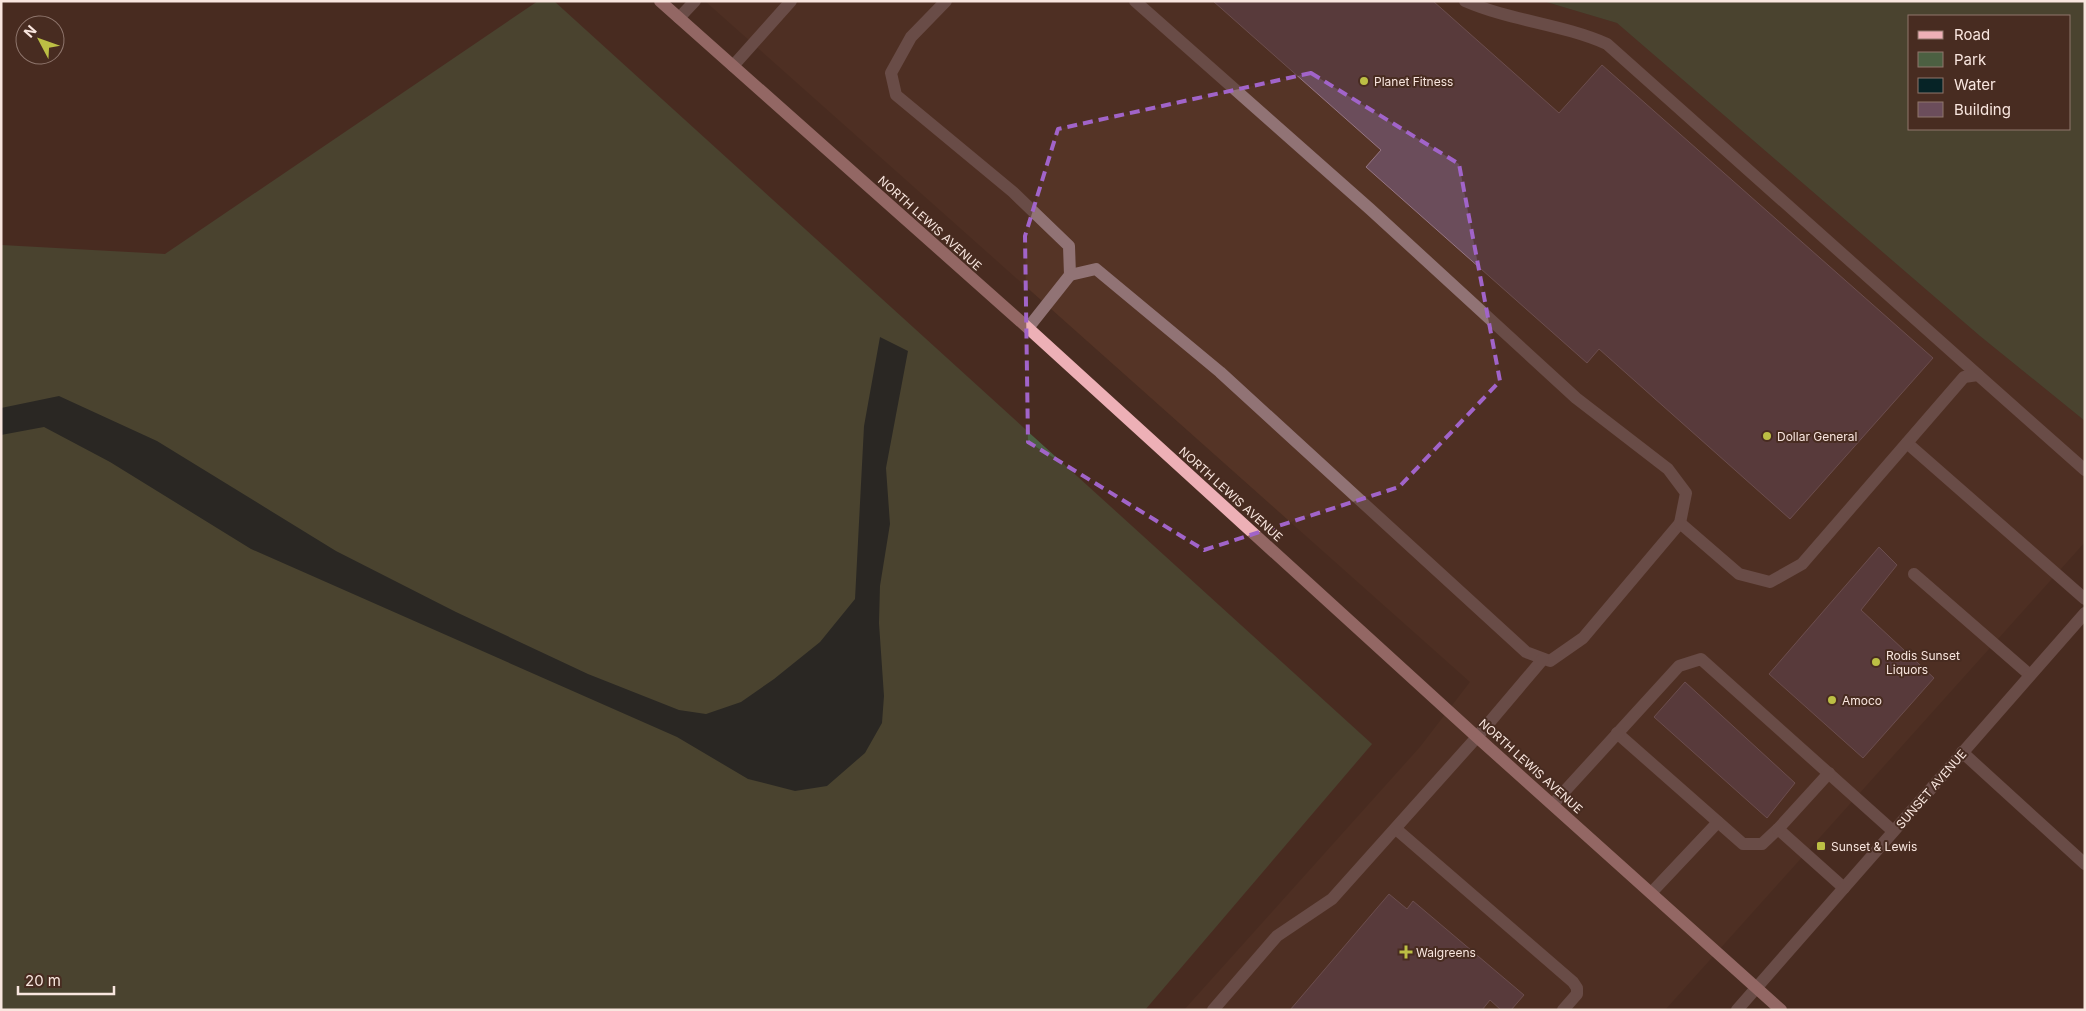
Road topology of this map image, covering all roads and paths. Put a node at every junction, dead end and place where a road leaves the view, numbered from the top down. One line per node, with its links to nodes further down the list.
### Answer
1 (660, 1): 7 (main road, NORTH LEWIS AVENUE)
2 (695, 1): 7 (street)
3 (791, 1): 8 (street)
4 (946, 1): 9 (street)
5 (1135, 1): 14 (street)
6 (1465, 1): 11 (street)
7 (679, 18): 8 (main road, NORTH LEWIS AVENUE)
8 (733, 66): 10 (main road, NORTH LEWIS AVENUE)
9 (1070, 275): 10 (street); 18 (street)
10 (1028, 328): 21 (main road, NORTH LEWIS AVENUE)
11 (1978, 376): 12 (street); 13 (street)
12 (1907, 443): 14 (street); 16 (street)
13 (2085, 470)
14 (1680, 524): 18 (street)
15 (1914, 574): 19 (street)
16 (2085, 599)
17 (2083, 619): 19 (street, SUNSET AVENUE)
18 (1543, 659): 21 (street)
19 (2030, 674): 22 (street, SUNSET AVENUE)
20 (1617, 733): 23 (street); 24 (street); 25 (street)
21 (1477, 737): 24 (main road, NORTH LEWIS AVENUE); 26 (street)
22 (1962, 752): 28 (street, SUNSET AVENUE); 29 (street)
23 (1829, 773): 27 (street); 28 (street)
24 (1552, 804): 31 (main road, NORTH LEWIS AVENUE)
25 (1718, 822): 27 (street); 31 (street)
26 (1396, 829): 33 (street); 34 (street)
27 (1778, 829): 30 (street)
28 (1893, 831): 30 (street, SUNSET AVENUE)
29 (2085, 864)
30 (1844, 888): 32 (street, SUNSET AVENUE)
31 (1651, 893): 32 (main road, NORTH LEWIS AVENUE)
32 (1756, 988): 35 (street, SUNSET AVENUE); 36 (main road, NORTH LEWIS AVENUE)
33 (1213, 1010)
34 (1563, 1010)
35 (1737, 1010)
36 (1781, 1010)

